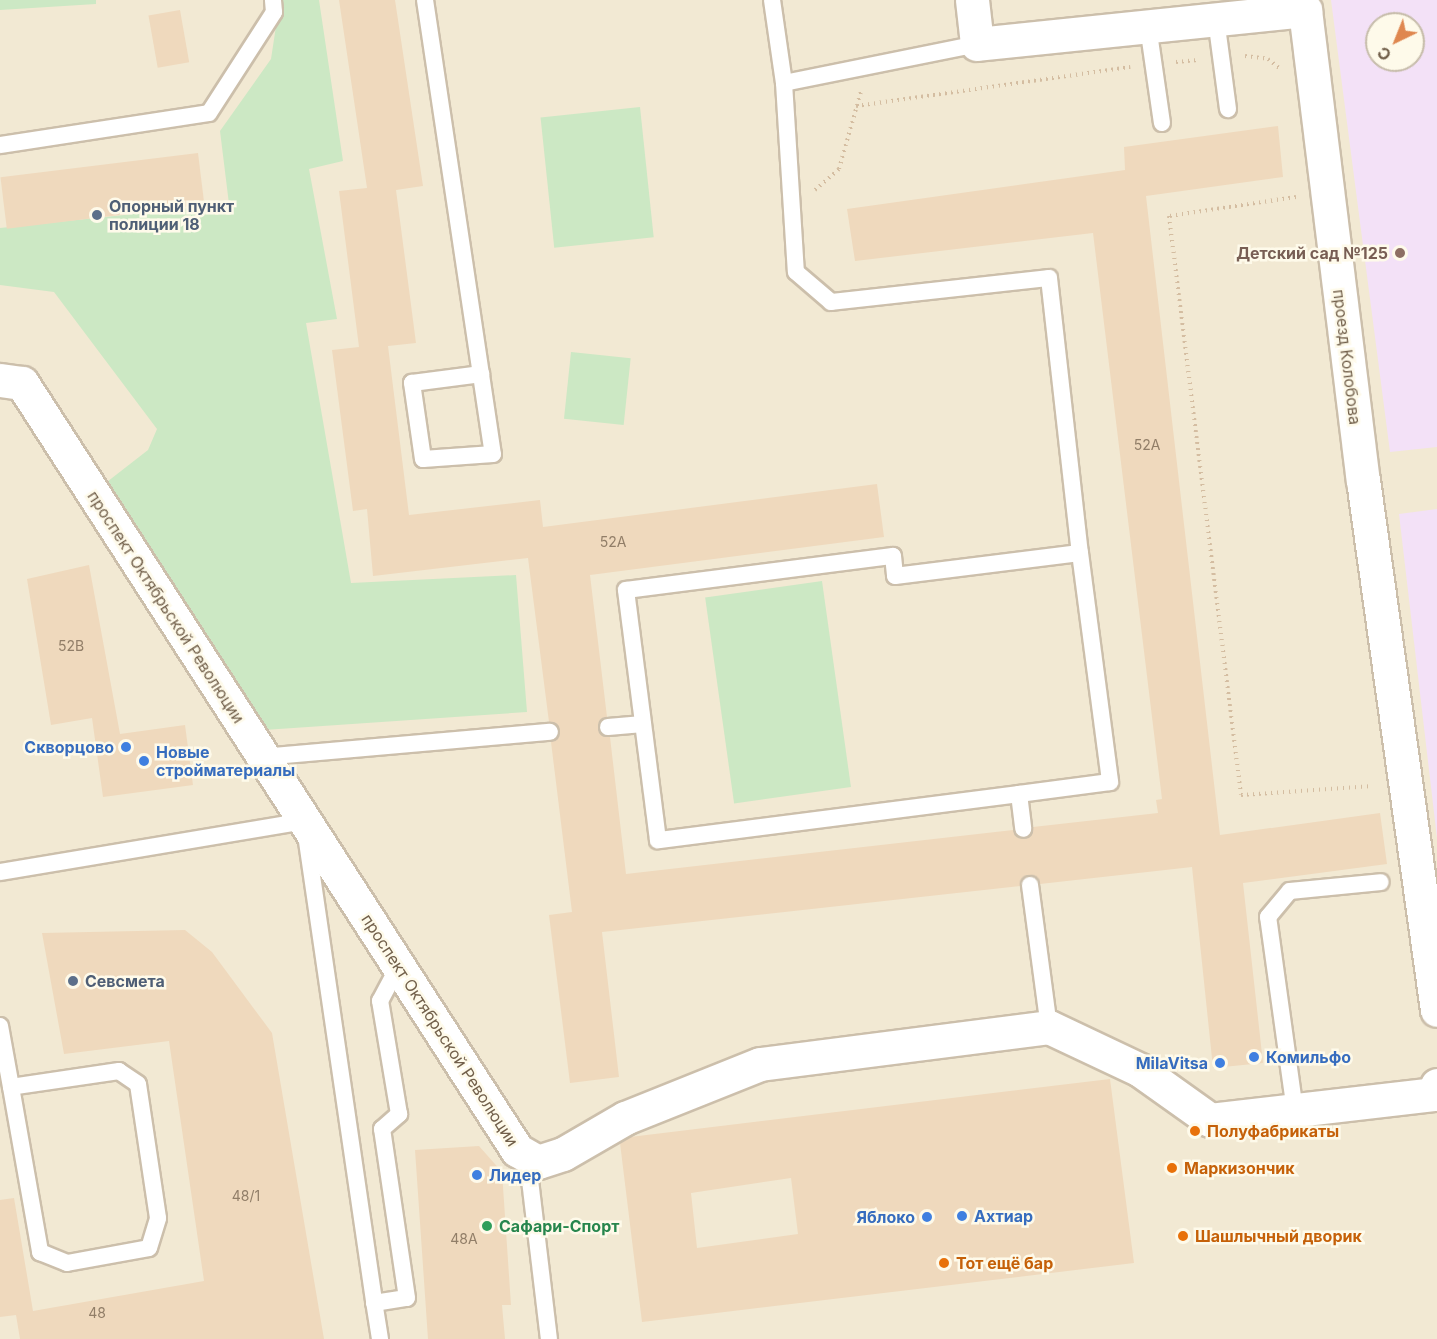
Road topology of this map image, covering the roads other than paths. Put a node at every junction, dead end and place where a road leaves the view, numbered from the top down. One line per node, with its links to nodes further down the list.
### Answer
1 (273, 0): 12 (lane)
2 (425, 0): 13 (lane)
3 (772, 0): 9 (lane)
4 (972, 0): 8 (street)
5 (1304, 5): 6 (street, проезд Колобова); 27 (street, проезд Колобова)
6 (1216, 20): 7 (street, проезд Колобова); 10 (lane)
7 (1148, 26): 8 (street, проезд Колобова); 11 (lane)
8 (977, 44): 9 (lane)
9 (784, 83): 15 (lane)
10 (1228, 109)
11 (1162, 123)
12 (0, 145)
13 (481, 374): 13 (lane)
14 (0, 380): 19 (street, проспект Октябрьской Революции)
15 (1080, 553): 16 (lane); 20 (lane)
16 (643, 724): 17 (lane); 20 (lane)
17 (608, 727)
18 (550, 732): 19 (lane)
19 (262, 757): 21 (street, проспект Октябрьской Революции)
20 (1018, 794): 22 (lane)
21 (304, 821): 23 (lane); 26 (street, проспект Октябрьской Революции); 37 (lane)
22 (1023, 829)
23 (0, 872)
24 (1381, 882): 35 (lane)
25 (1030, 885): 30 (lane)
26 (399, 967): 36 (street, проспект Октябрьской Революции); 37 (lane)
27 (1436, 1002): 28 (street, проезд Колобова)
28 (1437, 1010)
29 (0, 1026): 32 (lane)
30 (1049, 1027): 35 (street); 36 (street, проспект Октябрьской Революции)
31 (1437, 1085): 33 (street)
32 (11, 1087): 32 (lane)
33 (1436, 1094): 34 (lane); 35 (street)
34 (1437, 1099)
35 (1295, 1111)
36 (527, 1155): 39 (lane)
37 (374, 1303): 38 (lane)
38 (380, 1339)
39 (549, 1339)

